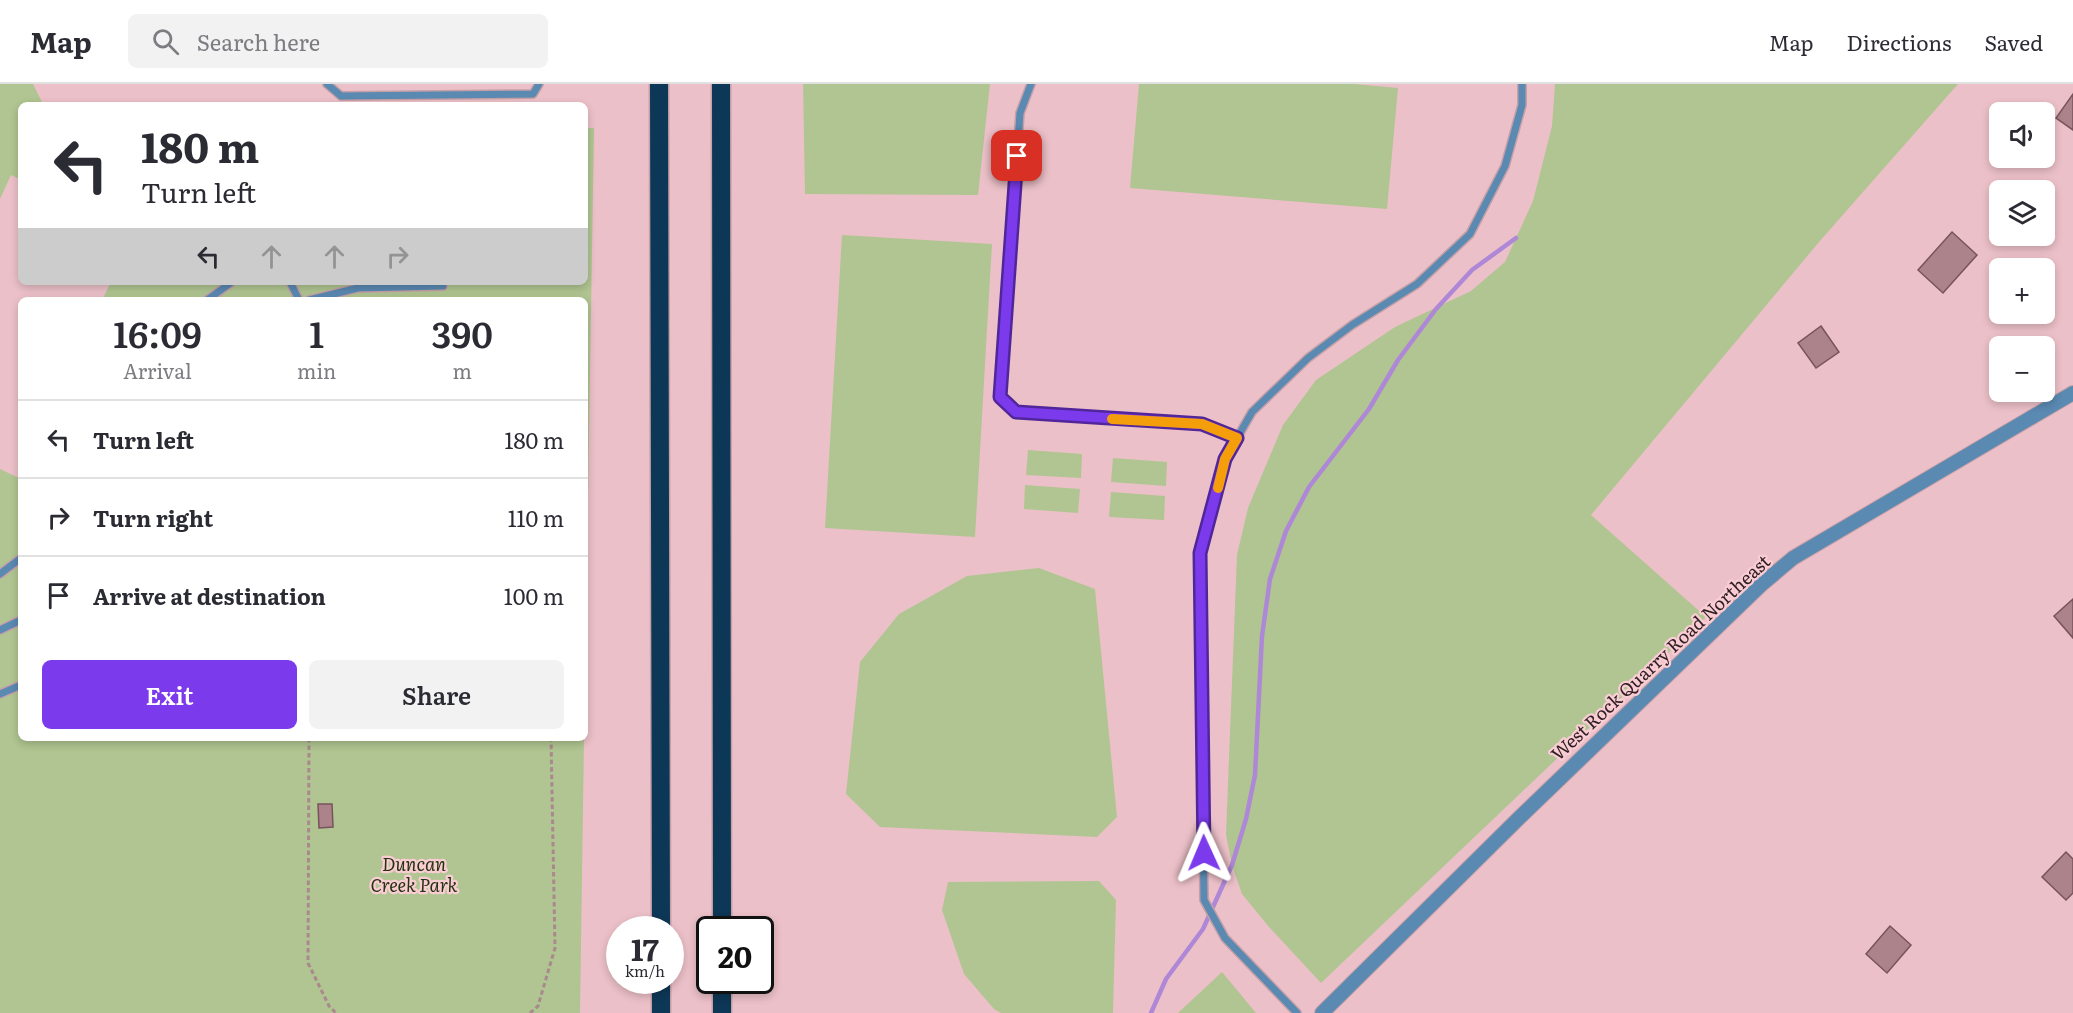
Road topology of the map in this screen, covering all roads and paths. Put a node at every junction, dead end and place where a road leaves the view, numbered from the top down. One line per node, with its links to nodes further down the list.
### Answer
1 (327, 84): 2 (lane)
2 (539, 84)
3 (659, 84): 21 (highway)
4 (721, 84): 22 (highway)
5 (1031, 84): 12 (lane)
6 (1522, 84): 12 (lane)
7 (228, 285): 9 (lane)
8 (442, 286): 10 (lane)
9 (211, 297)
10 (321, 297)
11 (2073, 393): 30 (street, West Rock Quarry Road Northeast)
12 (1237, 438): 29 (lane)
13 (18, 560): 14 (lane)
14 (0, 574)
15 (18, 621): 16 (lane)
16 (0, 630)
17 (18, 686): 18 (lane)
18 (0, 694)
19 (309, 741): 25 (path)
20 (551, 741): 26 (path)
21 (661, 916)
22 (722, 916)
23 (661, 994): 27 (highway)
24 (722, 994): 28 (highway)
25 (336, 1013)
26 (530, 1013)
27 (661, 1013)
28 (722, 1013)
29 (1297, 1013)
30 (1322, 1013)

